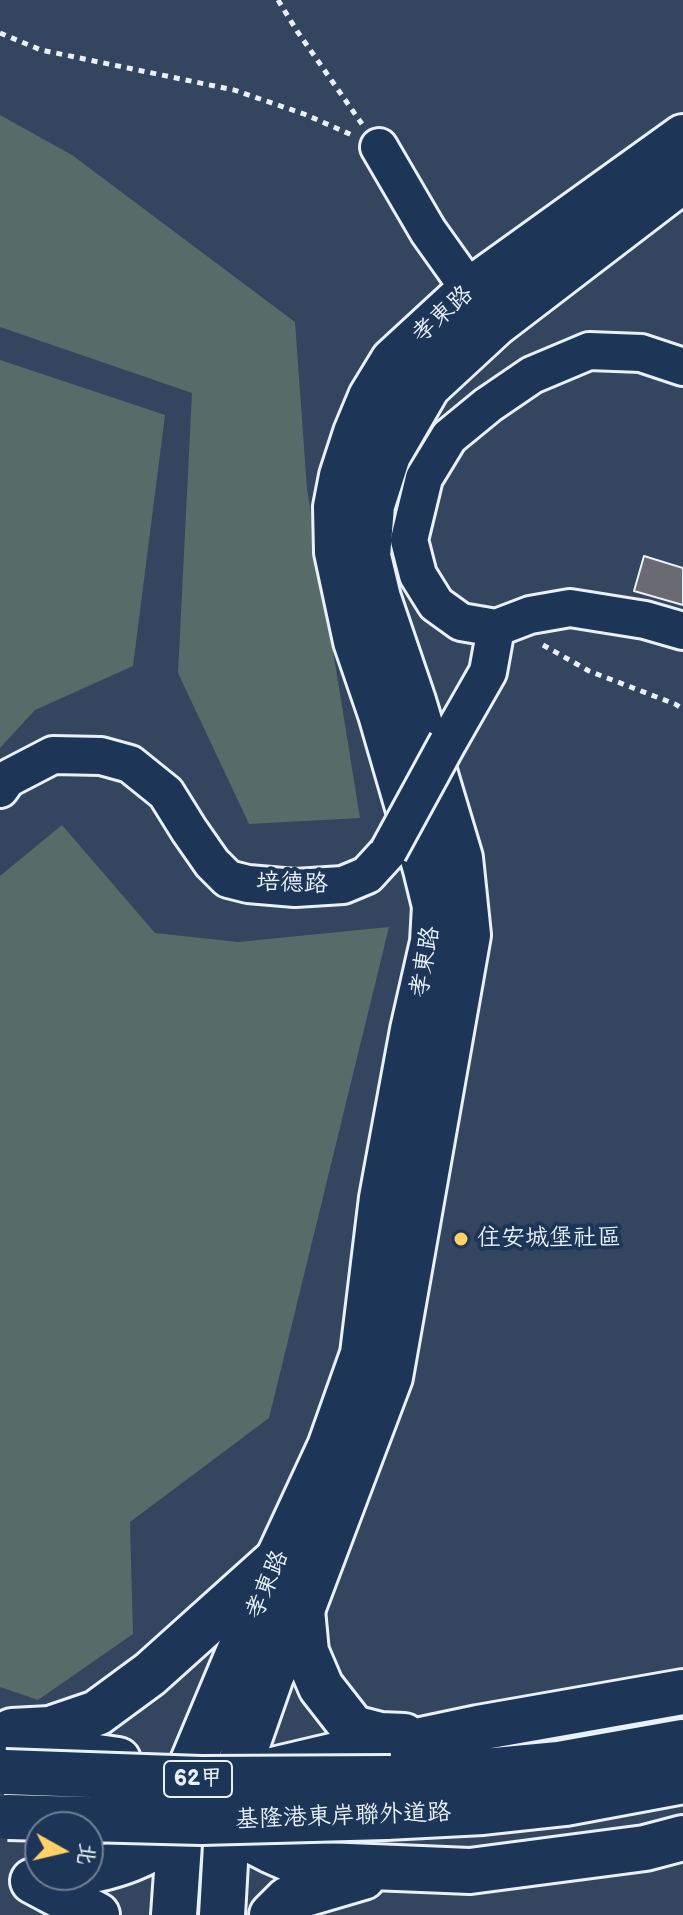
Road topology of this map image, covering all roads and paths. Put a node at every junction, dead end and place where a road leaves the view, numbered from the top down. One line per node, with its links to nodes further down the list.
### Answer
1 (278, 0): 4 (path)
2 (0, 33): 4 (path)
3 (683, 137): 6 (main road, 孝東路)
4 (379, 147): 6 (street)
5 (683, 180): 13 (main road, 孝東路)
6 (470, 290): 12 (main road, 孝東路)
7 (683, 367): 8 (street)
8 (496, 628): 9 (street); 10 (path); 11 (street, 培德路, bridge)
9 (683, 631)
10 (683, 709)
11 (0, 789)
12 (278, 1559): 17 (main road); 21 (main road, 孝東路)
13 (302, 1610): 15 (main road); 21 (main road, 孝東路)
14 (683, 1692): 15 (main road)
15 (478, 1728): 21 (main road)
16 (683, 1742): 19 (main road, 基隆港東岸聯外道路 / 62甲)
17 (1, 1755): 20 (main road, 基隆港東岸聯外道路 / 62甲, bridge); 21 (main road)
18 (683, 1781): 19 (main road, 基隆港東岸聯外道路 / 62甲)
19 (562, 1783): 20 (main road, 基隆港東岸聯外道路 / 62甲)
20 (389, 1798): 22 (main road, 基隆港東岸聯外道路 / 62甲, bridge)
21 (207, 1803): 24 (main road); 25 (main road); 28 (main road, 孝東路); 29 (main road, 孝東路)
22 (4, 1817)
23 (683, 1838): 25 (main road)
24 (104, 1868)
25 (470, 1871): 30 (main road)
26 (53, 1891): 27 (main road)
27 (97, 1915)
28 (174, 1915)
29 (222, 1915)
30 (272, 1915)

